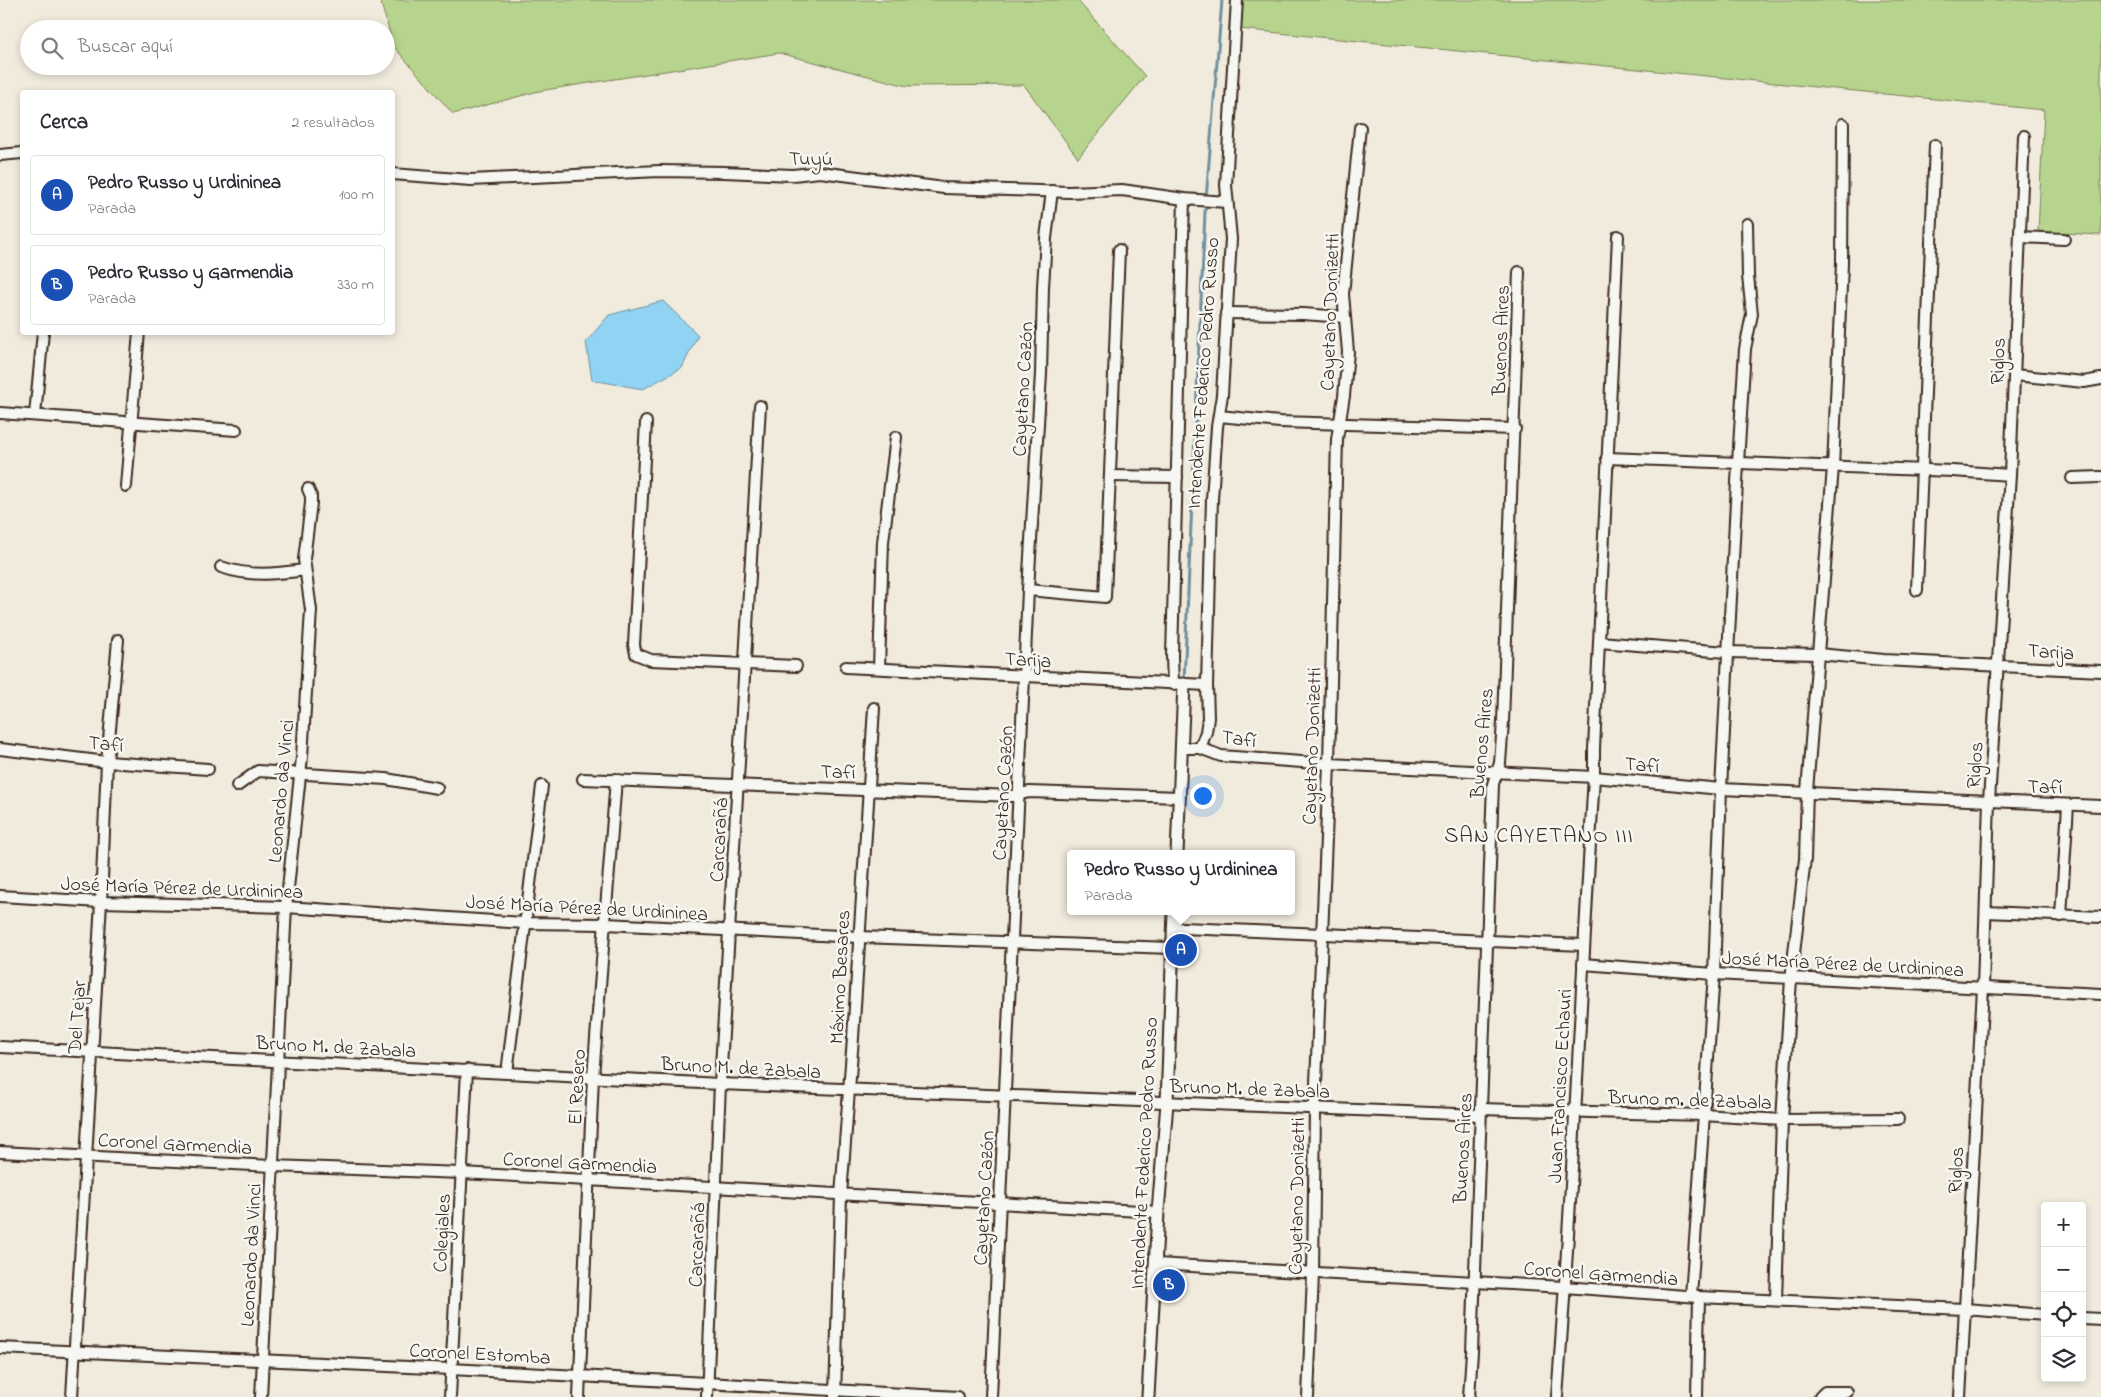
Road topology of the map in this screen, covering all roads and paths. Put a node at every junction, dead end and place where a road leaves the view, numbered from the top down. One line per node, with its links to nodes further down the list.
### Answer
1 (1237, 0): 11 (street, Intendente Federico Pedro Russo)
2 (1843, 124): 36 (street)
3 (1360, 128): 19 (street, Cayetano Donizetti)
4 (2024, 136): 14 (street, Riglos)
5 (1935, 145): 37 (street)
6 (20, 152): 7 (street)
7 (0, 155)
8 (395, 174): 9 (street, Tuyú)
9 (1052, 192): 10 (street, Tuyú); 47 (street, Cayetano Cazón)
10 (1184, 199): 11 (street, Tuyú); 40 (street)
11 (1227, 202): 18 (street, Intendente Federico Pedro Russo)
12 (1747, 224): 35 (street)
13 (1618, 236): 34 (street, Juan Francisco Echauri)
14 (2020, 237): 15 (street); 22 (street, Riglos)
15 (2064, 239)
16 (1119, 250): 39 (street)
17 (1520, 272): 31 (street, Buenos Aires)
18 (1226, 313): 19 (street); 27 (street, Intendente Federico Pedro Russo)
19 (1344, 317): 30 (street, Cayetano Donizetti)
20 (43, 335): 26 (street)
21 (140, 335): 28 (street)
22 (2014, 375): 23 (street); 38 (street, Riglos)
23 (2101, 379)
24 (760, 406): 53 (street, Carcarañá)
25 (0, 413): 26 (street)
26 (35, 415): 28 (street)
27 (1219, 416): 30 (street); 61 (street, Intendente Federico Pedro Russo)
28 (132, 422): 32 (street); 43 (street)
29 (646, 422): 53 (street)
30 (1339, 424): 31 (street); 67 (street, Cayetano Donizetti)
31 (1515, 429): 69 (street, Buenos Aires)
32 (236, 430)
33 (896, 437): 57 (street)
34 (1607, 458): 35 (street); 50 (street, Juan Francisco Echauri)
35 (1738, 463): 36 (street); 51 (street)
36 (1833, 467): 37 (street); 52 (street)
37 (1922, 470): 38 (street); 48 (street)
38 (2010, 475): 54 (street, Riglos)
39 (1110, 476): 40 (street); 47 (street)
40 (1177, 477): 60 (street)
41 (2101, 477): 42 (street)
42 (2072, 478)
43 (126, 486)
44 (308, 489): 46 (street, Leonardo da Vinci)
45 (222, 566): 46 (street)
46 (305, 570): 70 (street, Leonardo da Vinci)
47 (1028, 590): 59 (street, Cayetano Cazón)
48 (1917, 590)
49 (118, 640): 66 (street, Del Tejar)
50 (1599, 642): 51 (street, Tarija); 71 (street, Juan Francisco Echauri)
51 (1727, 652): 52 (street, Tarija); 78 (street)
52 (1818, 654): 54 (street, Tarija); 80 (street)
53 (745, 664): 55 (street); 74 (street, Carcarañá)
54 (1998, 665): 58 (street, Tarija); 83 (street, Riglos)
55 (796, 666)
56 (846, 667): 57 (street, Tarija)
57 (879, 668): 59 (street, Tarija)
58 (2101, 671)
59 (1026, 676): 60 (street, Tarija); 81 (street, Cayetano Cazón)
60 (1178, 684): 61 (street, Tarija); 63 (street)
61 (1207, 685): 64 (street, Intendente Federico Pedro Russo)
62 (874, 708): 79 (street, Máximo Besares)
63 (1181, 748): 64 (street, Tafí); 82 (street)
64 (1200, 748): 67 (street, Tafí)
65 (0, 749): 66 (street, Tafí)
66 (107, 762): 68 (street, Tafí); 88 (street, Del Tejar)
67 (1329, 764): 69 (street, Tafí); 98 (street, Cayetano Donizetti)
68 (208, 769)
69 (1497, 771): 71 (street, Tafí); 100 (street, Buenos Aires)
70 (300, 773): 75 (street); 77 (street); 89 (street, Leonardo da Vinci)
71 (1594, 777): 78 (street, Tafí); 102 (street, Juan Francisco Echauri)
72 (583, 779): 73 (street, Tafí)
73 (616, 779): 74 (street, Tafí); 95 (street, El Resero)
74 (738, 784): 79 (street, Tafí); 97 (street, Carcarañá)
75 (237, 786)
76 (542, 786): 94 (street)
77 (437, 788)
78 (1721, 789): 80 (street, Tafí); 105 (street)
79 (870, 790): 81 (street, Tafí); 99 (street, Máximo Besares)
80 (1807, 791): 83 (street, Tafí); 106 (street)
81 (1020, 794): 82 (street, Tafí); 101 (street, Cayetano Cazón)
82 (1180, 797): 86 (street)
83 (1989, 801): 84 (street, Tafí); 90 (street, Riglos)
84 (2068, 804): 85 (street, Tafí); 92 (street)
85 (2101, 806)
86 (1177, 850)
87 (0, 896): 88 (street, José María Pérez de Urdininea)
88 (101, 902): 89 (street, José María Pérez de Urdininea); 110 (street, Del Tejar)
89 (286, 907): 94 (street, José María Pérez de Urdininea); 111 (street, Leonardo da Vinci)
90 (1986, 912): 92 (street); 107 (street, Riglos)
91 (1174, 915): 96 (street, Intendente Federico Pedro Russo)
92 (2062, 916): 93 (street)
93 (2101, 916)
94 (524, 923): 95 (street, José María Pérez de Urdininea); 113 (street)
95 (606, 924): 97 (street, José María Pérez de Urdininea); 114 (street, El Resero)
96 (1173, 930): 98 (street); 103 (street, Intendente Federico Pedro Russo)
97 (730, 931): 99 (street, José María Pérez de Urdininea); 115 (street, Carcarañá)
98 (1322, 932): 100 (street); 119 (street, Cayetano Donizetti)
99 (859, 937): 101 (street, José María Pérez de Urdininea); 116 (street, Máximo Besares)
100 (1488, 939): 102 (street); 120 (street, Buenos Aires)
101 (1013, 943): 103 (street, José María Pérez de Urdininea); 117 (street, Cayetano Cazón)
102 (1583, 945): 104 (street, Juan Francisco Echauri)
103 (1172, 948): 118 (street, Intendente Federico Pedro Russo)
104 (1583, 964): 105 (street, José María Pérez de Urdininea); 121 (street, Juan Francisco Echauri)
105 (1714, 974): 106 (street, José María Pérez de Urdininea); 122 (street)
106 (1791, 979): 107 (street, José María Pérez de Urdininea); 124 (street)
107 (1983, 988): 108 (street, José María Pérez de Urdininea); 140 (street, Riglos)
108 (2101, 994)
109 (0, 1046): 110 (street, Bruno M. de Zabala)
110 (91, 1050): 111 (street, Bruno M. de Zabala); 126 (street, Del Tejar)
111 (279, 1061): 112 (street, Bruno M. de Zabala); 127 (street, Leonardo da Vinci)
112 (466, 1070): 113 (street, Bruno M. de Zabala); 128 (street, Colegiales)
113 (507, 1073): 114 (street, Bruno M. de Zabala)
114 (593, 1077): 115 (street, Bruno M. de Zabala); 129 (street, El Resero)
115 (720, 1084): 116 (street, Bruno M. de Zabala); 130 (street, Carcarañá)
116 (849, 1090): 117 (street, Bruno M. de Zabala); 131 (street, Máximo Besares)
117 (1006, 1097): 118 (street, Bruno M. de Zabala); 132 (street, Cayetano Cazón)
118 (1166, 1103): 119 (street, Bruno M. de Zabala); 133 (street, Intendente Federico Pedro Russo)
119 (1315, 1108): 120 (street, Bruno M. de Zabala); 135 (street, Cayetano Donizetti)
120 (1481, 1112): 121 (street, Bruno m. de Zabala); 136 (street, Buenos Aires)
121 (1576, 1112): 122 (street, Bruno m. de Zabala); 137 (street, Juan Francisco Echauri)
122 (1703, 1115): 124 (street, Bruno m. de Zabala); 138 (street)
123 (1898, 1119): 124 (street, Bruno m. de Zabala)
124 (1782, 1120): 139 (street)
125 (0, 1152): 126 (street, Coronel Garmendia)
126 (85, 1156): 127 (street, Coronel Garmendia); 145 (street, Del Tejar)
127 (273, 1166): 128 (street, Coronel Garmendia); 146 (street, Leonardo da Vinci)
128 (462, 1173): 129 (street, Coronel Garmendia); 147 (street, Colegiales)
129 (588, 1179): 130 (street, Coronel Garmendia); 148 (street, El Resero)
130 (716, 1187): 131 (street, Coronel Garmendia); 149 (street, Carcarañá)
131 (842, 1195): 132 (street, Coronel Garmendia); 151 (street, Máximo Besares)
132 (1000, 1204): 133 (street, Coronel Garmendia); 158 (street, Cayetano Cazón)
133 (1158, 1212): 134 (street, Intendente Federico Pedro Russo)
134 (1156, 1264): 135 (street, Coronel Garmendia); 159 (street, Intendente Federico Pedro Russo)
135 (1313, 1274): 136 (street, Coronel Garmendia); 160 (street, Cayetano Donizetti)
136 (1474, 1282): 137 (street, Coronel Garmendia); 161 (street, Buenos Aires)
137 (1564, 1287): 138 (street, Coronel Garmendia); 162 (street, Juan Francisco Echauri)
138 (1695, 1297): 139 (street, Coronel Garmendia); 163 (street)
139 (1776, 1300): 140 (street, Coronel Garmendia)
140 (1964, 1309): 141 (street, Coronel Garmendia); 165 (street, Riglos)
141 (2041, 1315)
142 (2086, 1318): 143 (street)
143 (2101, 1319)
144 (0, 1348): 145 (street, Coronel Estomba)
145 (75, 1351): 146 (street, Coronel Estomba); 152 (street, Del Tejar)
146 (262, 1360): 147 (street, Coronel Estomba); 153 (street, Leonardo da Vinci)
147 (451, 1369): 148 (street, Coronel Estomba); 154 (street, Colegiales)
148 (580, 1377): 149 (street, Coronel Estomba); 155 (street, El Resero)
149 (708, 1384): 151 (street, Coronel Estomba); 156 (street, Carcarañá)
150 (1847, 1392): 164 (street)
151 (835, 1394): 157 (street, Coronel Estomba)
152 (72, 1397)
153 (260, 1397)
154 (450, 1397)
155 (579, 1397)
156 (707, 1397)
157 (958, 1397)
158 (990, 1397)
159 (1148, 1397)
160 (1308, 1397)
161 (1469, 1397)
162 (1557, 1397)
163 (1697, 1397)
164 (1820, 1397)
165 (1960, 1397)

